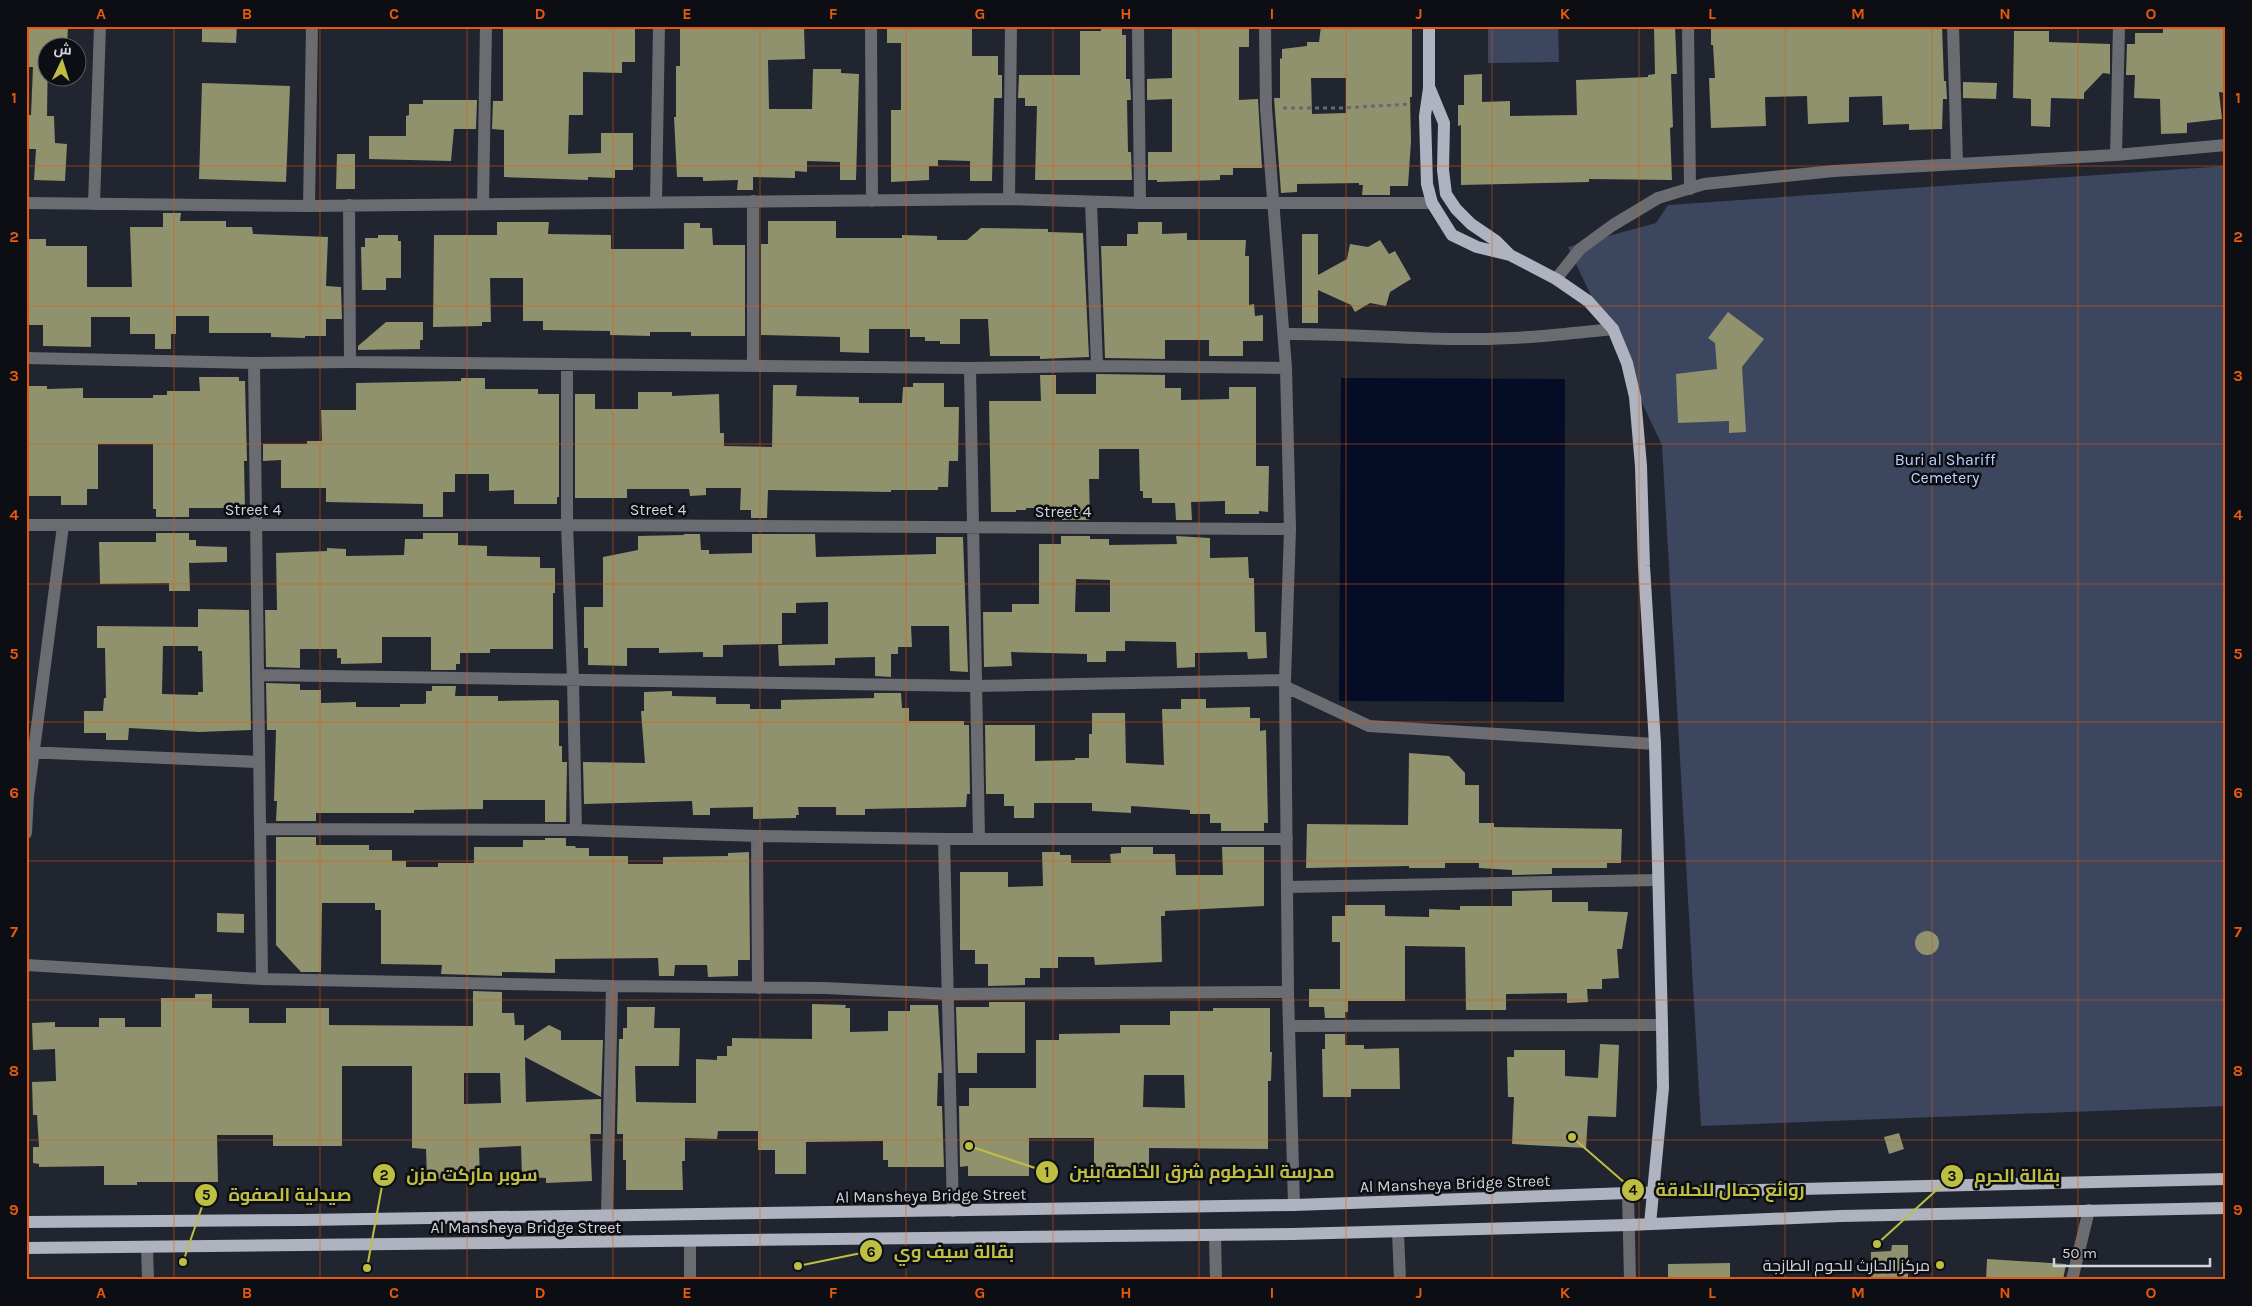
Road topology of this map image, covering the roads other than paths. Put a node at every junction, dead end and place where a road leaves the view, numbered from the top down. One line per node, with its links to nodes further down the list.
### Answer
1 (100, 26): 26 (street)
2 (312, 26): 30 (street)
3 (486, 26): 27 (street)
4 (659, 26): 21 (street)
5 (871, 26): 20 (street)
6 (1011, 26): 18 (street)
7 (1138, 26): 24 (street)
8 (1265, 26): 28 (street)
9 (1429, 26): 13 (main road)
10 (1688, 26): 17 (street)
11 (1953, 26): 16 (street)
12 (2119, 26): 15 (street)
13 (1429, 88): 25 (main road); 31 (main road)
14 (2226, 145): 15 (street)
15 (2116, 155): 16 (street)
16 (1957, 164): 17 (street)
17 (1690, 189): 32 (street)
18 (1009, 199): 20 (street); 22 (street)
19 (753, 201): 20 (street); 21 (street); 39 (street)
20 (872, 201)
21 (656, 202): 27 (street)
22 (1091, 202): 24 (street); 40 (street)
23 (26, 203): 26 (street)
24 (1140, 203): 28 (street)
25 (1432, 203): 28 (street); 31 (main road)
26 (94, 204): 30 (street)
27 (483, 204): 29 (street)
28 (1273, 204): 34 (street)
29 (349, 205): 30 (street); 36 (street)
30 (309, 206)
31 (1510, 255): 32 (main road)
32 (1556, 279): 33 (main road)
33 (1613, 328): 34 (street); 53 (main road)
34 (1284, 334): 42 (street)
35 (26, 358): 37 (street)
36 (350, 362): 37 (street); 38 (street)
37 (254, 363): 44 (street)
38 (567, 364): 39 (street); 45 (street)
39 (753, 364): 41 (street)
40 (1097, 366): 41 (street); 42 (street)
41 (970, 368): 47 (street)
42 (1286, 368): 48 (street)
43 (26, 525): 46 (street, Street 4)
44 (256, 525): 45 (street, Street 4); 46 (street, Street 4); 49 (street)
45 (567, 525): 47 (street, Street 4); 50 (street)
46 (63, 526): 54 (street)
47 (974, 527): 48 (street, Street 4); 52 (street)
48 (1290, 529): 51 (street)
49 (259, 675): 50 (street); 55 (street)
50 (573, 680): 52 (street); 57 (street)
51 (1286, 683): 52 (street); 53 (street); 62 (street)
52 (976, 686): 60 (street)
53 (1655, 744): 63 (main road)
54 (30, 752): 55 (street); 58 (street)
55 (259, 762): 56 (street)
56 (261, 828): 57 (street); 66 (street)
57 (576, 830): 59 (street)
58 (26, 833)
59 (757, 836): 61 (street); 68 (street)
60 (979, 838): 61 (street); 62 (street)
61 (944, 839): 70 (street)
62 (1287, 839): 64 (street)
63 (1657, 880): 64 (street); 71 (main road)
64 (1288, 886): 69 (street)
65 (26, 965): 66 (street)
66 (262, 979): 67 (street)
67 (612, 986): 68 (street); 80 (street)
68 (758, 988): 70 (street)
69 (1288, 992): 70 (street); 72 (street)
70 (949, 994): 79 (street)
71 (1662, 1025): 72 (street); 75 (main road)
72 (1290, 1026): 76 (street)
73 (2226, 1179): 75 (main road, Al Mansheya Bridge Street)
74 (1628, 1193): 75 (main road, Al Mansheya Bridge Street); 76 (main road, Al Mansheya Bridge Street); 83 (street)
75 (1653, 1193): 82 (main road)
76 (1294, 1205): 79 (main road, Al Mansheya Bridge Street)
77 (2226, 1208): 78 (main road, Al Mansheya Bridge Street)
78 (2089, 1210): 82 (main road, Al Mansheya Bridge Street); 94 (street)
79 (953, 1211): 80 (main road, Al Mansheya Bridge Street)
80 (606, 1215): 81 (main road, Al Mansheya Bridge Street)
81 (26, 1222)
82 (1650, 1224): 83 (main road, Al Mansheya Bridge Street)
83 (1629, 1225): 84 (main road, Al Mansheya Bridge Street); 93 (street)
84 (1398, 1232): 85 (main road, Al Mansheya Bridge Street); 92 (street)
85 (1215, 1236): 86 (main road, Al Mansheya Bridge Street); 91 (street)
86 (690, 1242): 87 (main road, Al Mansheya Bridge Street); 90 (street)
87 (147, 1247): 88 (main road, Al Mansheya Bridge Street); 89 (street)
88 (26, 1248)
89 (148, 1280)
90 (690, 1280)
91 (1216, 1280)
92 (1400, 1280)
93 (1630, 1280)
94 (2072, 1280)

